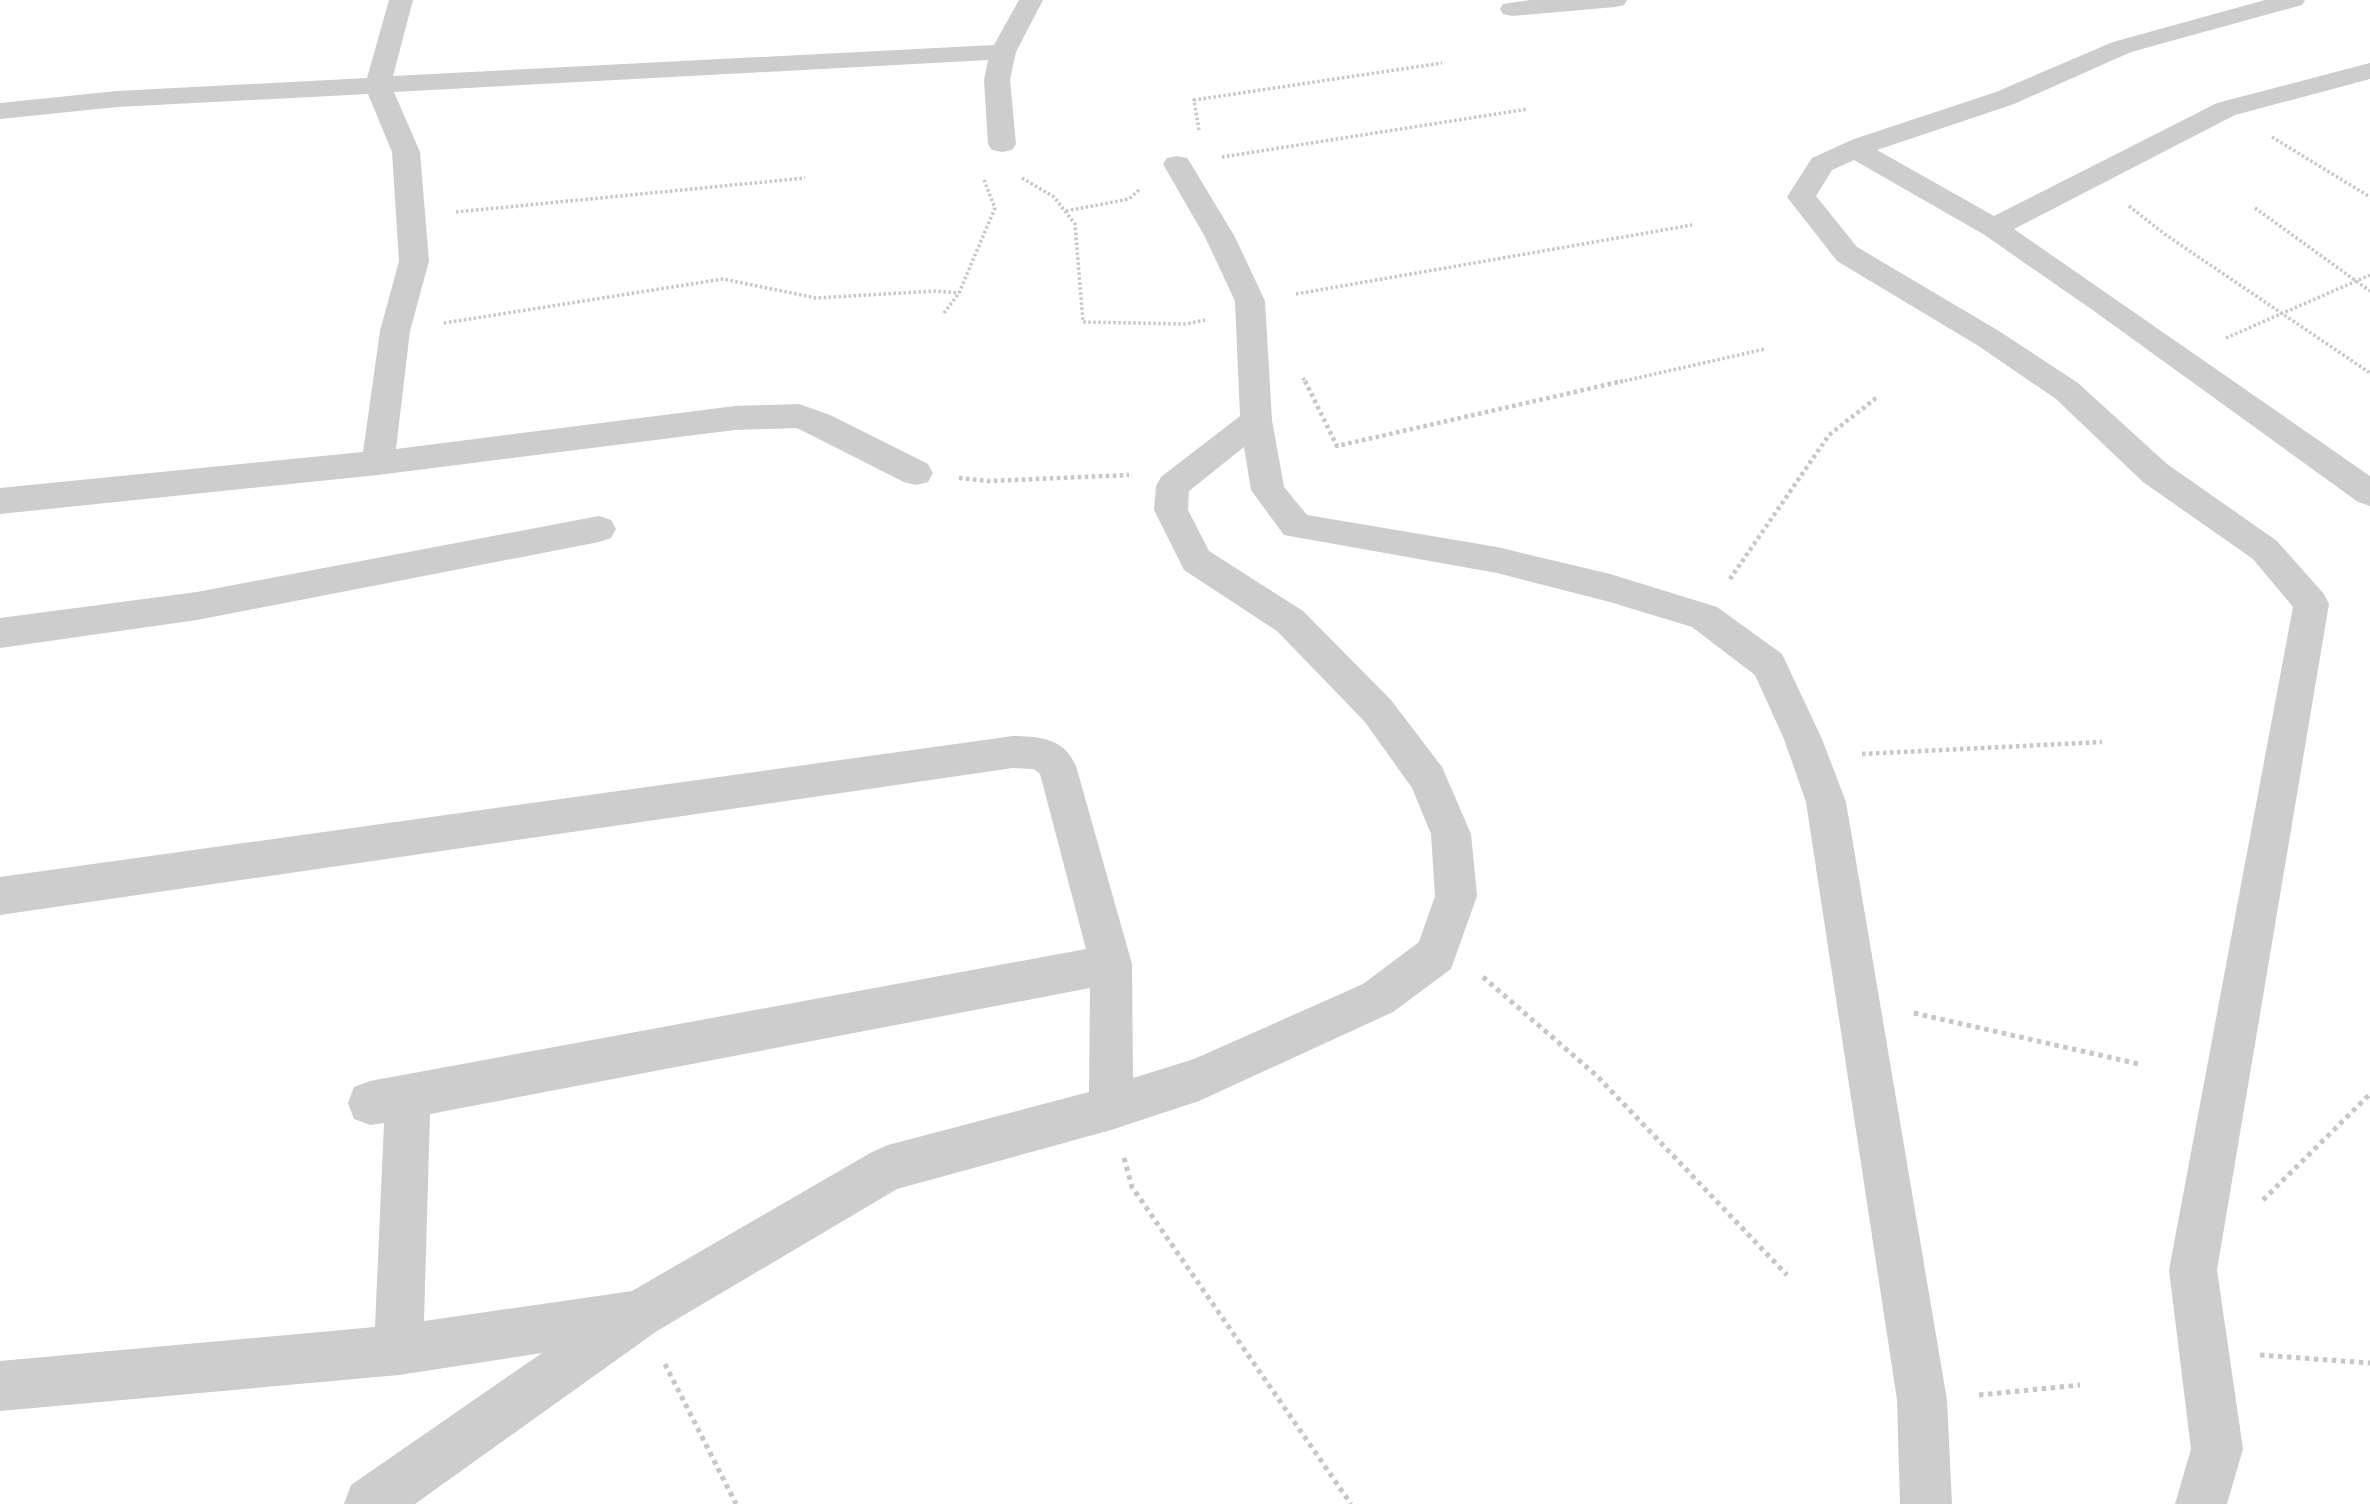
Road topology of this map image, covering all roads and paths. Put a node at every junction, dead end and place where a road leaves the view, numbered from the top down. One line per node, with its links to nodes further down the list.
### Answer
1 (401, 0): 9 (street)
2 (1031, 0): 6 (street)
3 (1615, 0): 5 (street)
4 (2293, 0): 14 (street)
5 (1511, 9)
6 (1003, 52): 9 (street); 13 (street)
7 (1442, 63): 10 (path)
8 (2370, 71): 16 (street)
9 (378, 85): 12 (street); 20 (street)
10 (1194, 100)
11 (1528, 109): 15 (path)
12 (0, 111)
13 (1002, 144): 19 (path); 26 (path)
14 (1856, 149): 22 (street); 58 (street)
15 (1177, 164): 19 (path); 27 (street)
16 (2093, 177): 22 (street); 29 (path)
17 (805, 178): 20 (path)
18 (2255, 208): 24 (path)
19 (1066, 211): 27 (path)
20 (410, 216): 30 (street)
21 (1692, 225): 27 (path)
22 (1993, 228): 32 (street)
23 (2370, 275): 24 (path)
24 (2354, 280): 25 (path); 29 (path)
25 (2370, 290)
26 (959, 293): 28 (path); 30 (path)
27 (1250, 301): 36 (street)
28 (944, 313)
29 (2281, 313): 32 (path); 34 (path)
30 (395, 331): 37 (street)
31 (1765, 349): 33 (path)
32 (2181, 358): 40 (street)
33 (1300, 373)
34 (2370, 373)
35 (1876, 398): 43 (path)
36 (1256, 420): 39 (street); 43 (street)
37 (378, 463): 38 (street); 41 (street)
38 (916, 473): 39 (path)
39 (1173, 486): 48 (street)
40 (2370, 493)
41 (0, 501)
42 (599, 529): 44 (street)
43 (1704, 617): 46 (street)
44 (0, 633)
45 (2102, 742): 46 (path)
46 (1809, 756): 50 (street)
47 (0, 896): 49 (street)
48 (1440, 941): 53 (street); 55 (path)
49 (1111, 964): 53 (street); 57 (street)
50 (1859, 1000): 51 (path); 62 (street)
51 (2139, 1064)
52 (2370, 1094): 54 (path)
53 (1111, 1108): 56 (street); 65 (path)
54 (2262, 1202)
55 (1787, 1275)
56 (639, 1314): 57 (street); 63 (street); 64 (path)
57 (399, 1350): 61 (street)
58 (2203, 1350): 59 (path); 67 (street)
59 (2370, 1363)
60 (2080, 1385): 62 (path)
61 (0, 1386)
62 (1922, 1400): 66 (street)
63 (370, 1504)
64 (736, 1504)
65 (1351, 1504)
66 (1926, 1504)
67 (2201, 1504)

